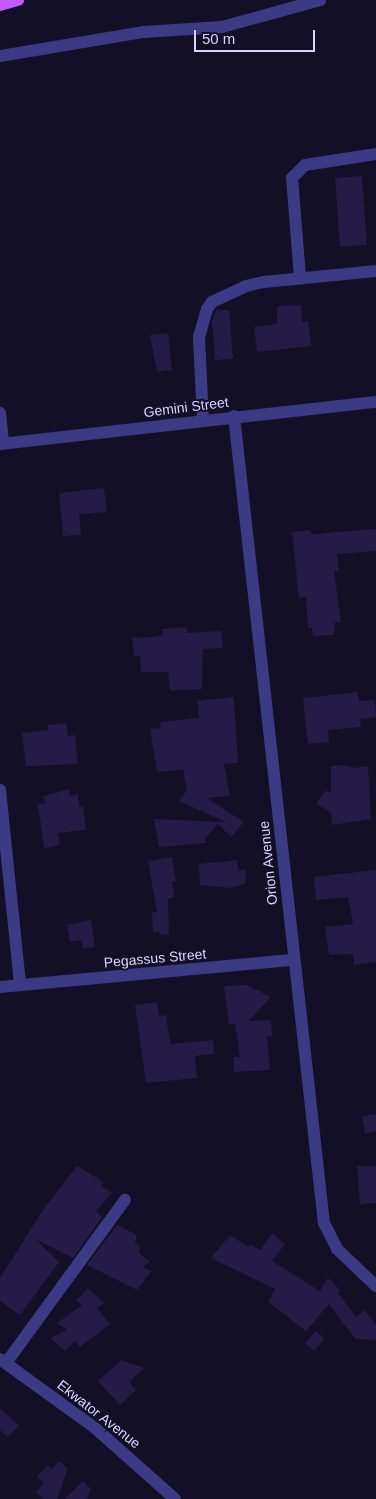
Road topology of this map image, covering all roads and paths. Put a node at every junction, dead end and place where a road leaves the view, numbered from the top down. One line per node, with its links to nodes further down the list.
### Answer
1 (18, 0): 3 (main road)
2 (320, 0): 4 (street)
3 (0, 5)
4 (0, 56)
5 (376, 154): 7 (street)
6 (376, 271): 7 (street)
7 (300, 277): 11 (street)
8 (376, 402): 10 (street, Gemini Street)
9 (0, 413): 12 (street)
10 (234, 416): 11 (street, Gemini Street); 14 (street, Orion Avenue)
11 (203, 420): 12 (street, Gemini Street)
12 (2, 444)
13 (0, 790): 15 (street)
14 (293, 960): 15 (street, Pegassus Street); 18 (street, Orion Avenue)
15 (20, 985): 16 (street, Pegassus Street)
16 (0, 987)
17 (125, 1200): 19 (street)
18 (376, 1286)
19 (3, 1361): 20 (street, Ekwator Avenue)
20 (175, 1499)

